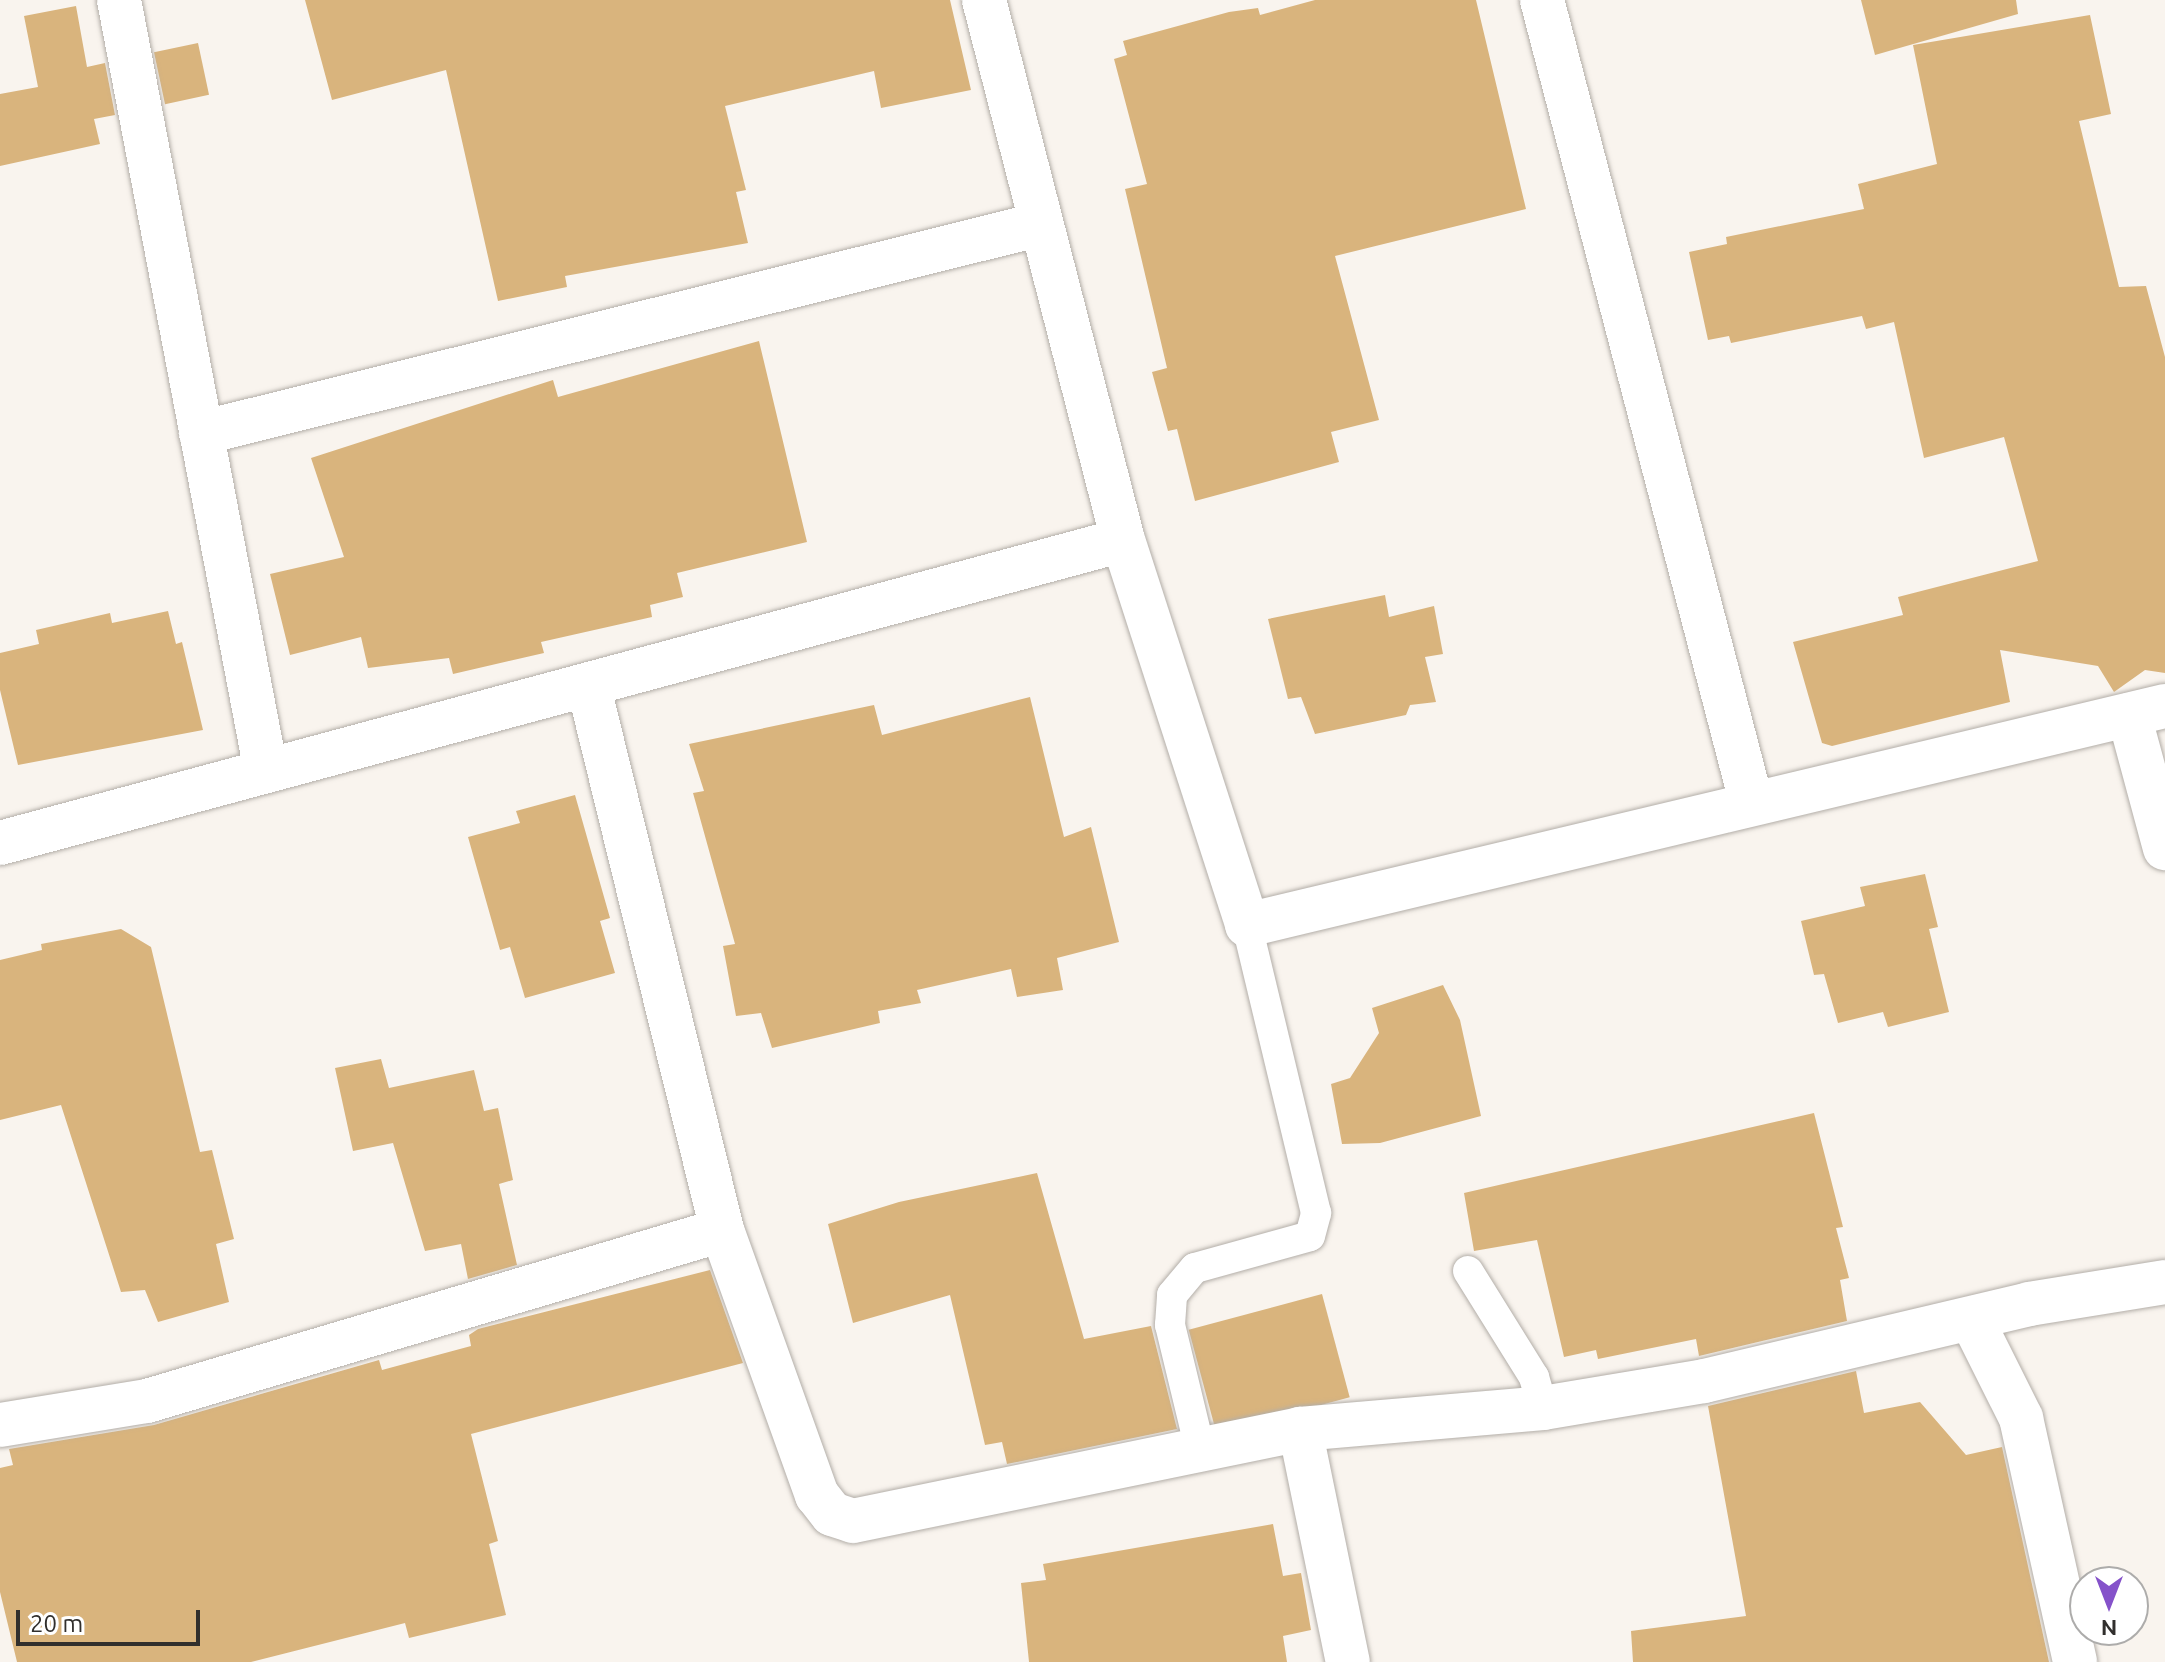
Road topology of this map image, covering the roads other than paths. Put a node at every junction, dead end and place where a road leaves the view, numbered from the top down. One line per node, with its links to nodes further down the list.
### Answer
1 (119, 0): 5 (street)
2 (984, 0): 4 (street)
3 (1542, 0): 10 (street)
4 (1041, 224): 5 (street); 6 (street)
5 (201, 433): 9 (street)
6 (1123, 540): 7 (street); 13 (street)
7 (589, 688): 9 (street); 14 (street)
8 (2147, 711): 10 (street); 12 (street)
9 (266, 771): 11 (street)
10 (1751, 801): 13 (street)
11 (0, 843)
12 (2165, 848)
13 (1247, 925): 21 (lane)
14 (722, 1230): 19 (street); 21 (street)
15 (1468, 1271): 18 (lane)
16 (2165, 1282): 17 (street)
17 (1972, 1320): 18 (street); 23 (street)
18 (1543, 1408): 20 (street)
19 (0, 1425)
20 (1300, 1429): 21 (street); 22 (street)
21 (1200, 1449)
22 (1348, 1662)
23 (2075, 1662)

